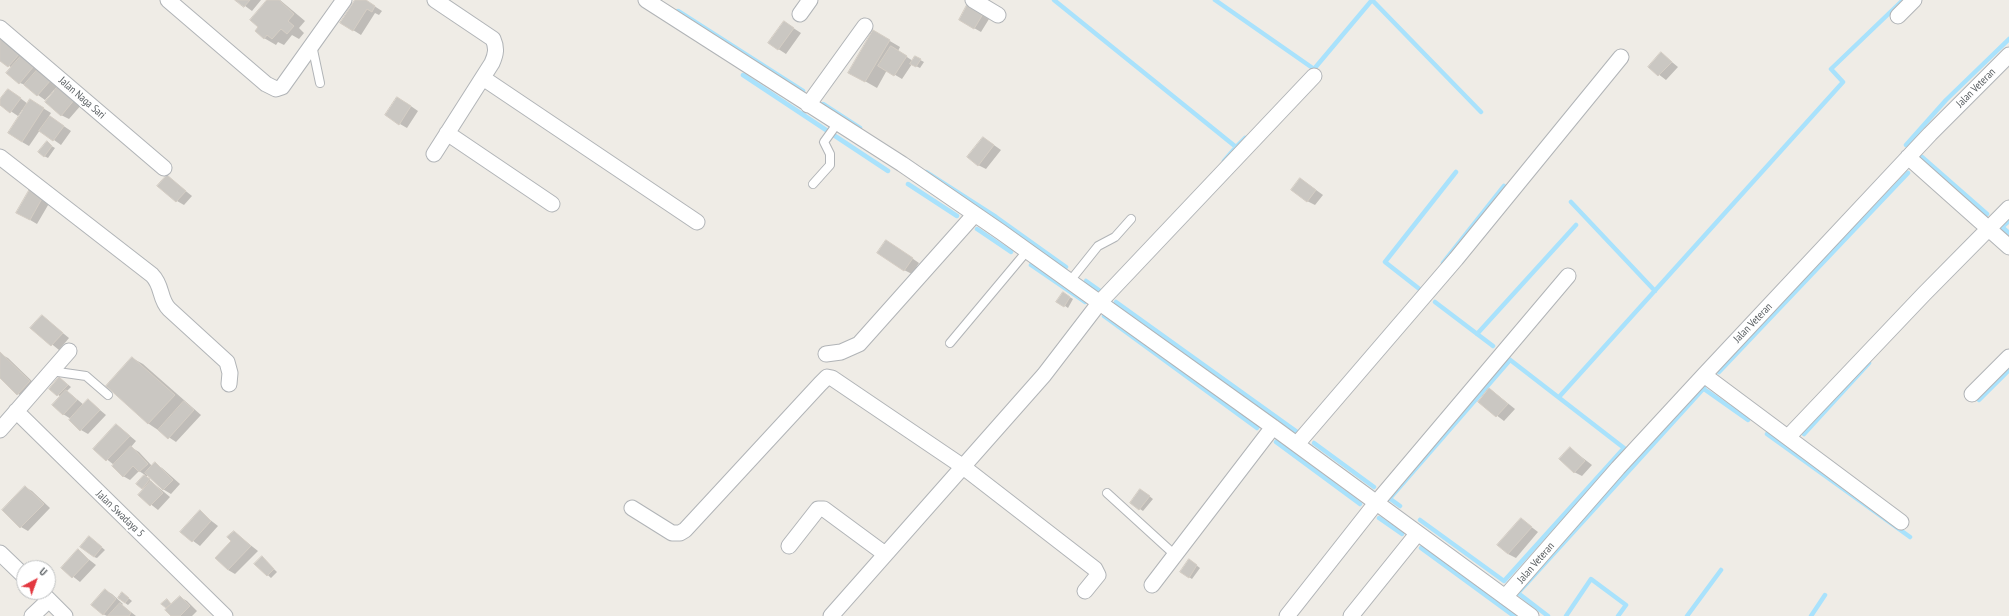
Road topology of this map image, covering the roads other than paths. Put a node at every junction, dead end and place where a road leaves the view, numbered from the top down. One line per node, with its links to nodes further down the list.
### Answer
1 (168, 0): 14 (street)
2 (344, 0): 14 (street)
3 (435, 0): 18 (street)
4 (646, 0): 8 (street)
5 (810, 0): 9 (street)
6 (973, 0): 10 (street)
7 (1914, 0): 11 (street)
8 (668, 6): 20 (street)
9 (800, 14)
10 (998, 15)
11 (1898, 16)
12 (865, 26): 20 (street)
13 (0, 28): 26 (street, Jalan Naga Sari)
14 (312, 44): 19 (lane)
15 (2009, 55): 25 (street, Jalan Veteran)
16 (1621, 57): 52 (street)
17 (1314, 76): 38 (street)
18 (483, 78): 22 (street); 32 (street)
19 (320, 83)
20 (808, 105): 21 (street)
21 (837, 124): 27 (lane); 30 (street)
22 (448, 133): 23 (street); 28 (street)
23 (434, 154)
24 (0, 157): 45 (street)
25 (1908, 158): 33 (street); 44 (street, Jalan Veteran)
26 (164, 168)
27 (813, 184)
28 (552, 204)
29 (2009, 208): 33 (street)
30 (974, 214): 35 (street); 41 (street)
31 (1131, 219): 37 (lane)
32 (697, 222)
33 (1988, 229): 34 (street); 51 (street)
34 (2009, 247)
35 (1027, 251): 37 (street); 39 (lane)
36 (1568, 276): 55 (street)
37 (1070, 281): 38 (street)
38 (1100, 302): 49 (street); 53 (street)
39 (950, 343)
40 (69, 351): 43 (street)
41 (826, 354)
42 (2009, 357): 46 (street)
43 (52, 371): 47 (lane); 48 (street)
44 (1704, 375): 51 (street); 66 (street, Jalan Veteran)
45 (229, 384)
46 (1972, 394)
47 (108, 395)
48 (16, 411): 50 (street); 71 (street, Jalan Swadaya 5)
49 (1273, 427): 52 (street); 62 (street)
50 (0, 430)
51 (1788, 437): 57 (street)
52 (1297, 444): 55 (street)
53 (962, 466): 56 (street); 61 (street); 65 (street)
54 (1108, 493): 62 (lane)
55 (1376, 503): 58 (street); 73 (street)
56 (632, 508)
57 (1901, 522)
58 (1417, 534): 66 (street); 74 (street)
59 (789, 546): 61 (street)
60 (0, 553): 63 (street)
61 (885, 554): 72 (street)
62 (1175, 555): 64 (street)
63 (16, 568)
64 (1152, 585)
65 (1085, 591)
66 (1505, 597): 75 (street)
67 (42, 600): 69 (street)
68 (49, 600): 70 (street)
69 (32, 616)
70 (65, 616)
71 (225, 616)
72 (830, 616)
73 (1288, 616)
74 (1351, 616)
75 (1531, 616)

